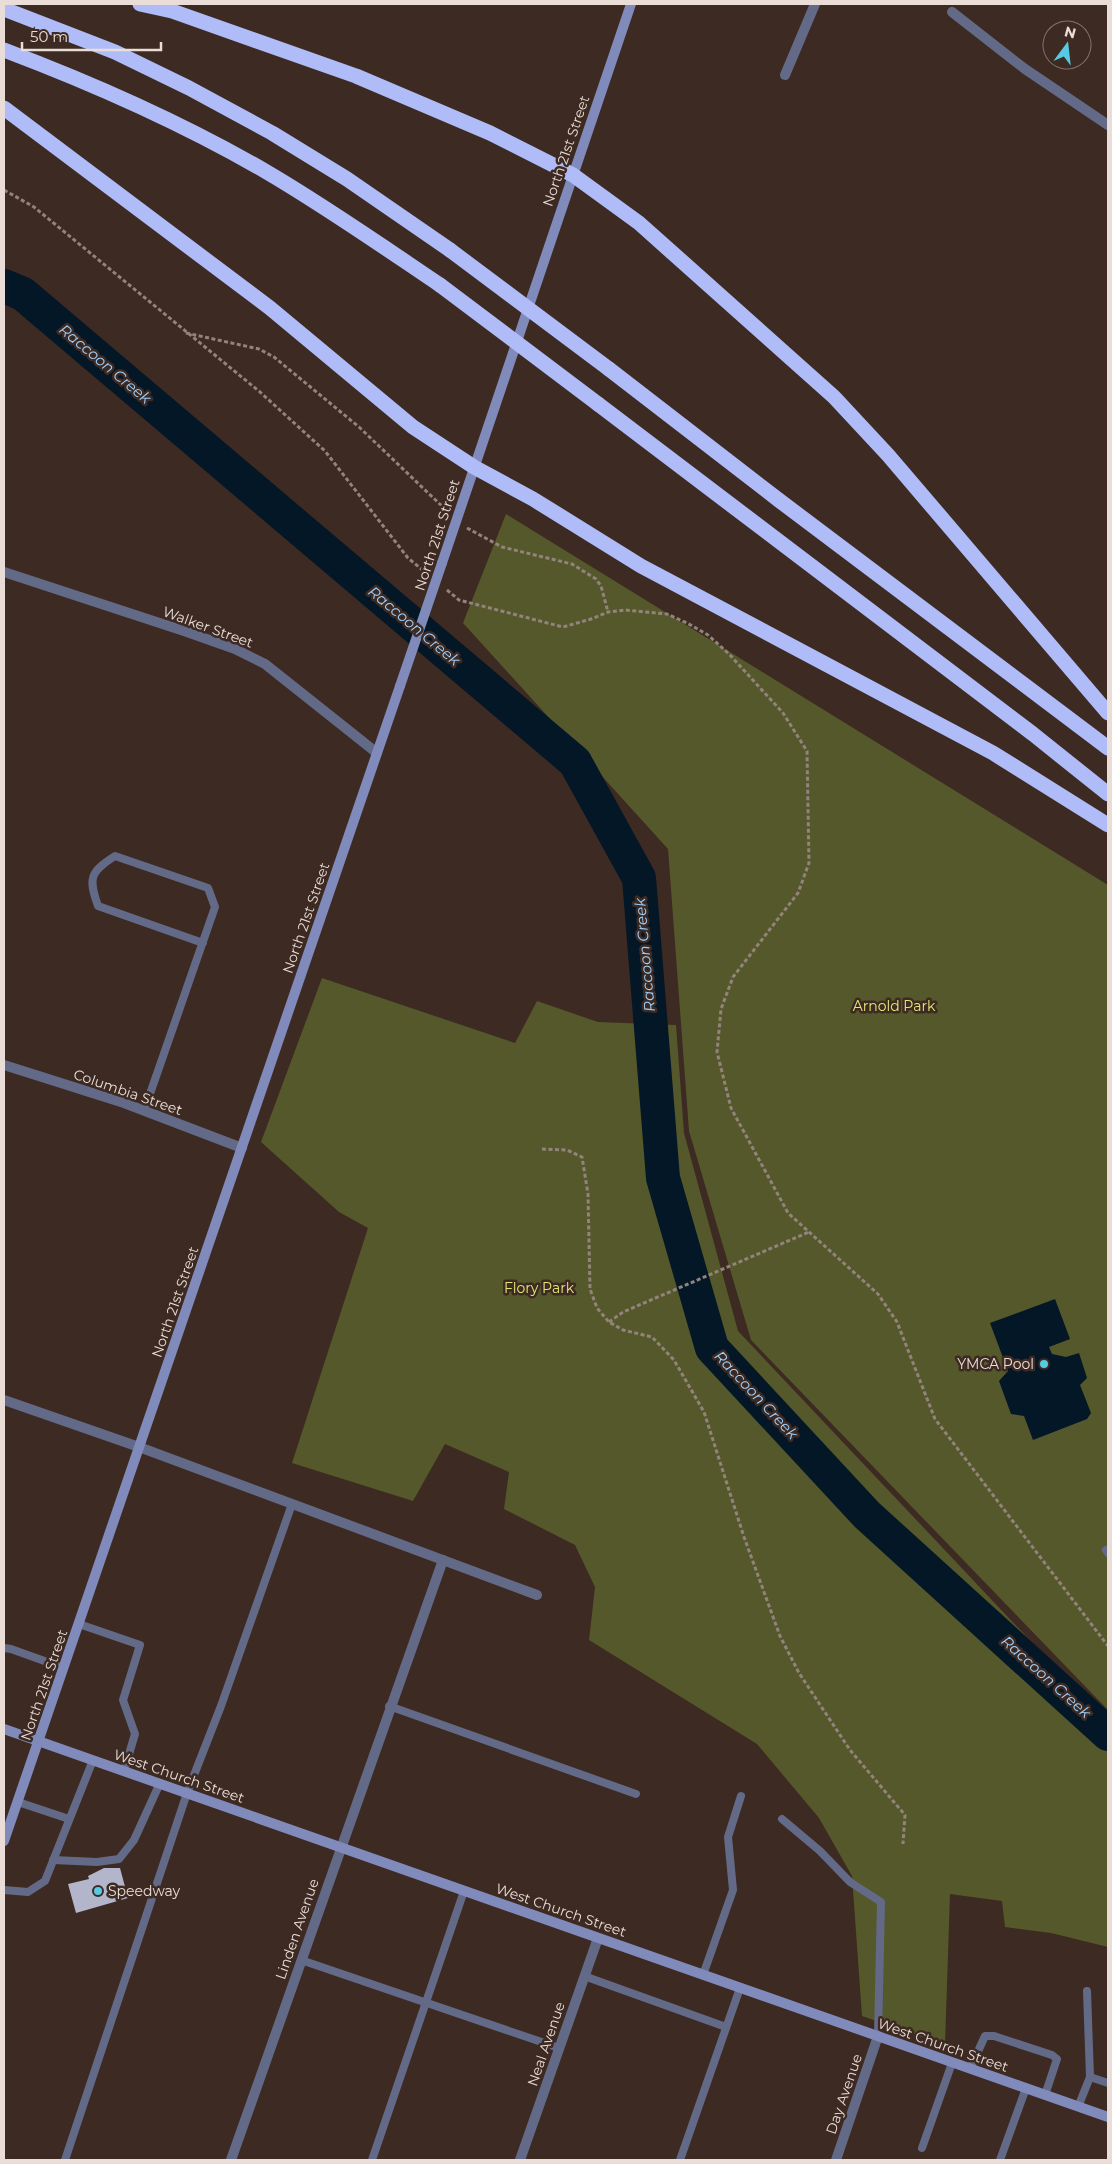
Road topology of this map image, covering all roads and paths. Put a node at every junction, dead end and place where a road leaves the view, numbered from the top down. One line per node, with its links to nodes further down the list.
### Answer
1 (140, 4): 10 (highway)
2 (631, 4): 10 (main road, North 21st Street)
3 (815, 4): 7 (street)
4 (4, 9): 20 (highway, bridge)
5 (952, 12): 9 (street)
6 (4, 50): 22 (highway, bridge)
7 (785, 75)
8 (4, 108): 13 (highway)
9 (1108, 125)
10 (573, 175): 13 (main road, North 21st Street); 19 (highway)
11 (4, 190): 12 (path)
12 (185, 332): 14 (path); 16 (path)
13 (474, 466): 14 (main road, North 21st Street); 23 (highway)
14 (456, 521): 18 (path); 21 (main road, North 21st Street, bridge)
15 (4, 572): 21 (street, Walker Street)
16 (430, 576)
17 (445, 588): 18 (path)
18 (608, 612): 29 (path)
19 (1108, 713)
20 (1108, 748)
21 (377, 753): 27 (main road, North 21st Street)
22 (1108, 794)
23 (1108, 825)
24 (203, 943): 24 (lane); 26 (lane)
25 (4, 1065): 26 (street, Columbia Street)
26 (144, 1111): 27 (street, Columbia Street)
27 (242, 1148): 32 (main road, North 21st Street)
28 (542, 1149): 30 (path)
29 (809, 1232): 30 (path); 37 (path)
30 (609, 1322): 53 (path)
31 (4, 1400): 32 (street)
32 (139, 1447): 33 (street); 36 (main road, North 21st Street)
33 (292, 1504): 34 (street); 46 (lane)
34 (443, 1560): 35 (street); 40 (street, Linden Avenue)
35 (537, 1595)
36 (79, 1624): 39 (main road, North 21st Street); 44 (lane)
37 (1108, 1646)
38 (4, 1648): 39 (lane)
39 (64, 1668): 42 (main road, North 21st Street)
40 (389, 1706): 47 (lane); 54 (street, Linden Avenue)
41 (4, 1729): 42 (main road, West Church Street)
42 (39, 1741): 43 (main road, West Church Street); 49 (main road, North 21st Street)
43 (93, 1760): 44 (main road, West Church Street); 50 (lane)
44 (124, 1771): 45 (main road, West Church Street)
45 (160, 1783): 46 (main road, West Church Street); 55 (lane)
46 (187, 1793): 54 (main road, West Church Street); 77 (lane)
47 (636, 1794)
48 (741, 1796): 60 (lane)
49 (18, 1802): 50 (lane); 52 (main road, North 21st Street)
50 (69, 1819): 55 (lane)
51 (782, 1819): 66 (lane)
52 (4, 1841)
53 (903, 1844)
54 (340, 1847): 57 (main road, West Church Street); 59 (street, Linden Avenue)
55 (53, 1860): 56 (lane)
56 (4, 1890)
57 (464, 1891): 58 (main road, West Church Street); 64 (lane)
58 (598, 1938): 60 (main road, West Church Street); 61 (street, Neal Avenue)
59 (301, 1960): 64 (lane); 78 (street, Linden Avenue)
60 (703, 1975): 62 (main road, West Church Street)
61 (584, 1976): 65 (lane); 67 (street, Neal Avenue)
62 (740, 1988): 65 (lane); 66 (main road, West Church Street)
63 (1087, 1991): 70 (lane)
64 (426, 2003): 67 (lane); 79 (lane)
65 (726, 2027): 81 (lane)
66 (878, 2036): 68 (main road, West Church Street); 82 (street, Day Avenue)
67 (559, 2048): 80 (street, Neal Avenue)
68 (952, 2062): 69 (main road, West Church Street); 76 (lane)
69 (970, 2069): 72 (main road, West Church Street); 73 (lane)
70 (1090, 2077): 71 (lane); 74 (lane)
71 (1108, 2083)
72 (1026, 2088): 73 (main road, West Church Street); 83 (lane)
73 (1045, 2095): 74 (main road, West Church Street)
74 (1078, 2107): 75 (main road, West Church Street)
75 (1108, 2117)
76 (922, 2148)
77 (65, 2160)
78 (231, 2160)
79 (372, 2160)
80 (520, 2160)
81 (680, 2160)
82 (836, 2160)
83 (1000, 2160)

